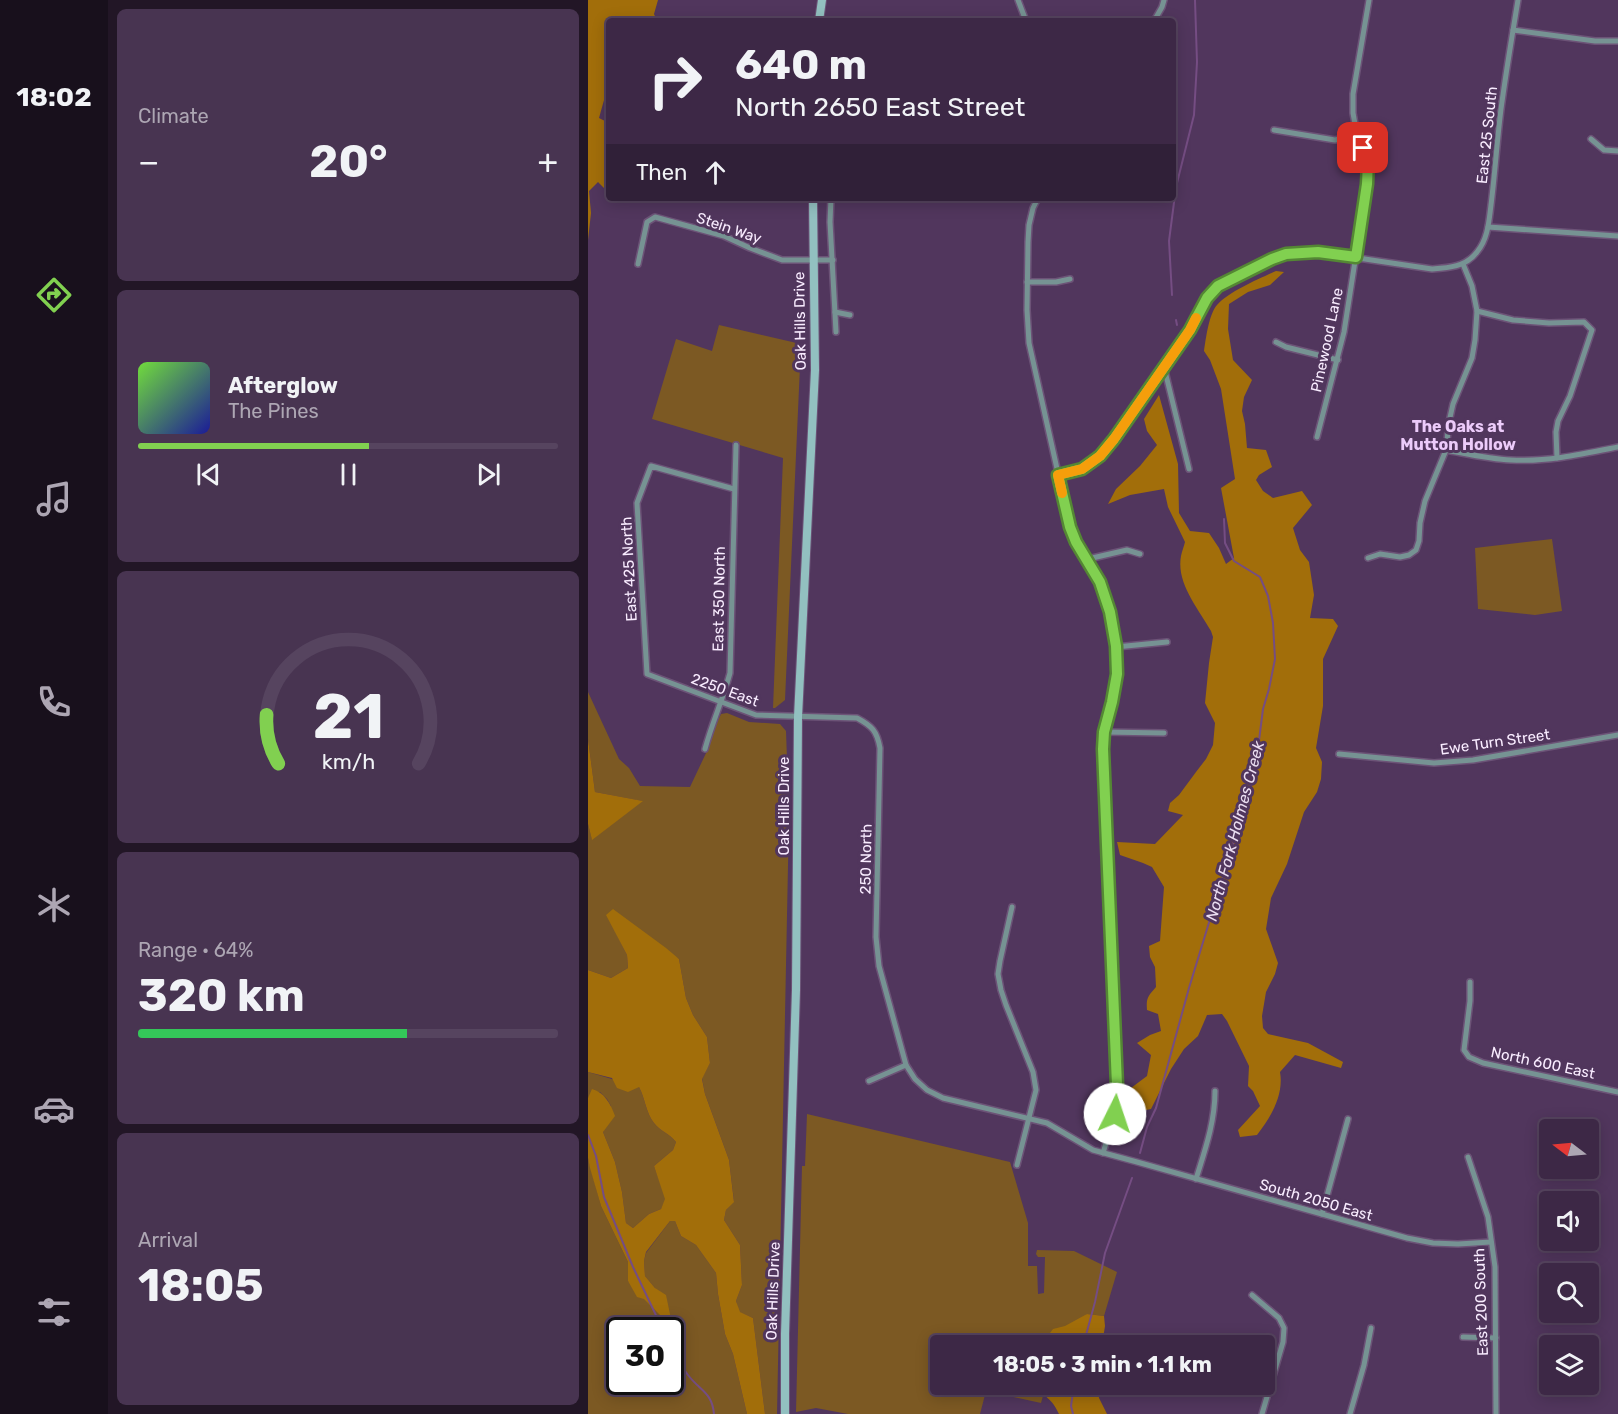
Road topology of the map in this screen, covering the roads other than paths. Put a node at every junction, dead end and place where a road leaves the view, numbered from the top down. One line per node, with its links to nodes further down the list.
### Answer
1 (822, 0): 6 (main road)
2 (1018, 0): 7 (street)
3 (1164, 0): 8 (street)
4 (1370, 0): 12 (street, Pinewood Lane)
5 (1518, 0): 9 (street, East 25 South)
6 (819, 18)
7 (1025, 18)
8 (1156, 18)
9 (1513, 30): 10 (street); 18 (street, East 25 South)
10 (1618, 41)
11 (1274, 130): 12 (street)
12 (1357, 135): 20 (street, Pinewood Lane)
13 (1591, 140): 14 (street)
14 (1618, 151)
15 (813, 201): 21 (main road, Oak Hills Drive)
16 (831, 201): 22 (street)
17 (1036, 201): 26 (street)
18 (1488, 227): 19 (street); 24 (street, East 25 South)
19 (1618, 236)
20 (1356, 257): 24 (street); 32 (street, Pinewood Lane); 33 (street)
21 (812, 260): 22 (street); 23 (street, Stein Way); 49 (main road, Oak Hills Drive)
22 (832, 260): 28 (street)
23 (638, 264)
24 (1463, 264): 27 (street)
25 (1070, 279): 26 (street)
26 (1027, 282): 40 (street)
27 (1477, 311): 37 (street); 38 (street)
28 (835, 312): 29 (street); 30 (street)
29 (850, 315)
30 (836, 332)
31 (1276, 342): 32 (street)
32 (1338, 360): 34 (street, Pinewood Lane)
33 (1164, 367): 39 (street); 40 (street)
34 (1317, 437)
35 (736, 445): 41 (street, East 350 North)
36 (1618, 447): 38 (street)
37 (1446, 450): 38 (street); 43 (street)
38 (1557, 458)
39 (1189, 469)
40 (1058, 475): 44 (street)
41 (734, 489): 47 (street, East 425 North); 48 (street, East 350 North)
42 (1140, 554): 44 (street)
43 (1368, 558)
44 (1088, 559): 46 (street)
45 (1167, 642): 46 (street)
46 (1116, 646): 50 (street)
47 (647, 674): 48 (street, 2250 East)
48 (721, 702): 49 (street, 2250 East); 53 (street, East 350 North)
49 (798, 717): 57 (street, 250 North); 73 (main road, Oak Hills Drive)
50 (1104, 732): 51 (street); 63 (street)
51 (1164, 733)
52 (1618, 735): 54 (street, Ewe Turn Street)
53 (705, 749)
54 (1339, 754)
55 (1012, 908): 61 (street)
56 (1470, 982): 60 (street, North 600 East)
57 (906, 1065): 58 (street); 61 (street, South 2050 East)
58 (868, 1081)
59 (1215, 1091): 66 (street)
60 (1618, 1092)
61 (1029, 1119): 63 (street, South 2050 East); 65 (street)
62 (1348, 1119): 67 (street)
63 (1103, 1152): 66 (street, South 2050 East)
64 (1468, 1157): 68 (street, East 200 South)
65 (1017, 1165)
66 (1196, 1179): 67 (street, South 2050 East)
67 (1322, 1214): 68 (street, South 2050 East)
68 (1491, 1242): 72 (street, East 200 South)
69 (1252, 1295): 74 (street)
70 (1371, 1328): 75 (street)
71 (1463, 1337): 72 (street)
72 (1496, 1338): 76 (street, East 200 South)
73 (785, 1414)
74 (1262, 1414)
75 (1350, 1414)
76 (1496, 1414)

